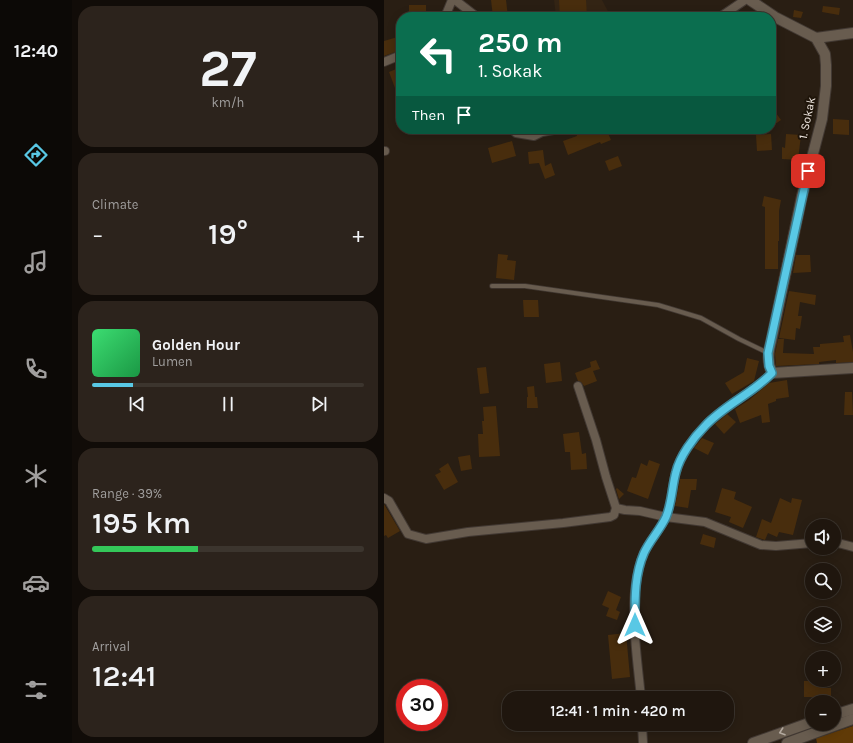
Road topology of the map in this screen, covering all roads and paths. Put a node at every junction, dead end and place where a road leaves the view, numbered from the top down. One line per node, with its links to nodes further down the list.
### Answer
1 (454, 0): 4 (street); 5 (street)
2 (745, 0): 6 (street)
3 (750, 0): 7 (street)
4 (448, 12)
5 (470, 12)
6 (727, 12)
7 (768, 12)
8 (776, 18): 10 (street)
9 (853, 33): 10 (street)
10 (816, 38): 16 (street, 1. Sokak)
11 (396, 57): 12 (street)
12 (384, 62)
13 (522, 134): 14 (street)
14 (538, 134)
15 (492, 286): 16 (lane)
16 (768, 353): 18 (street, 1. Sokak)
17 (853, 368): 18 (street)
18 (772, 373): 22 (street)
19 (578, 386): 21 (street)
20 (384, 498): 21 (street)
21 (616, 508): 22 (street)
22 (666, 517): 23 (street); 26 (street)
23 (805, 544)
24 (841, 544): 25 (street)
25 (853, 547)
26 (640, 691)
27 (853, 709): 28 (street)
28 (841, 713)
29 (853, 719): 34 (street)
30 (805, 724): 33 (street, one-way to 33)
31 (642, 731): 32 (street)
32 (643, 743)
33 (753, 743)
34 (787, 743)

